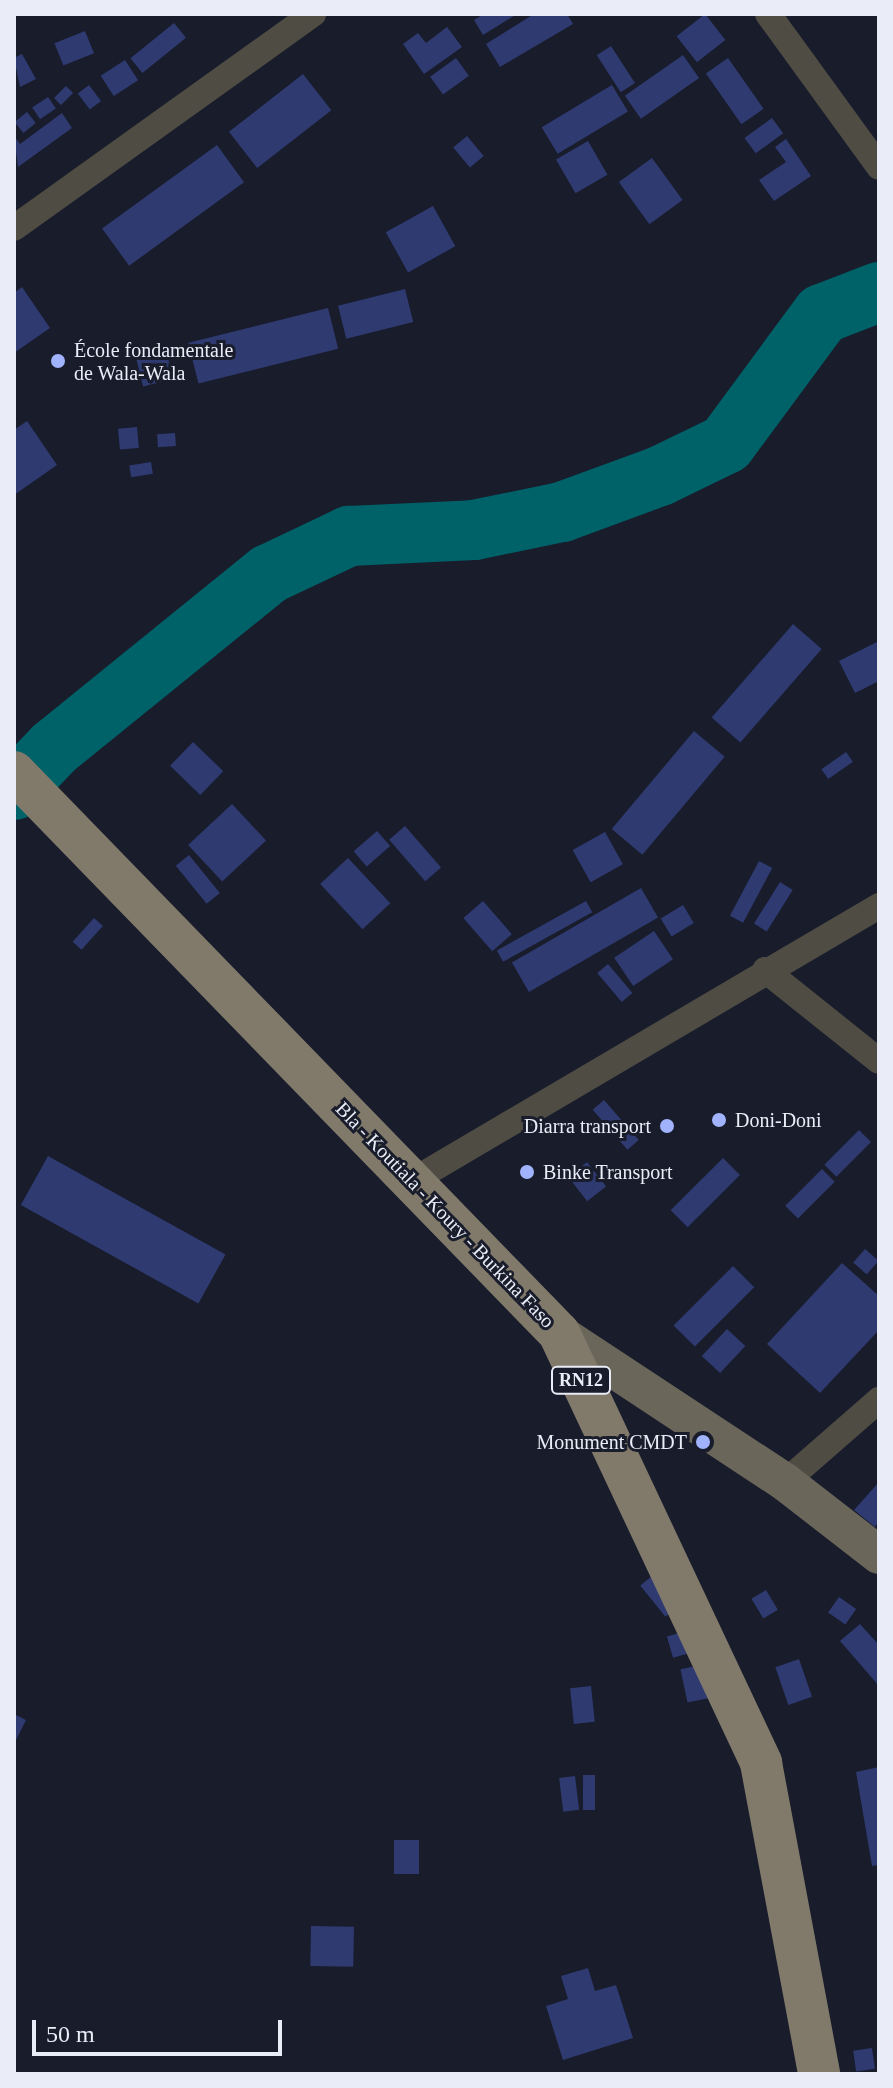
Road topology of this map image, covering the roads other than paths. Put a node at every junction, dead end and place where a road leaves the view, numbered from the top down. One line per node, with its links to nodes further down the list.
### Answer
1 (313, 14): 4 (street)
2 (768, 14): 3 (street)
3 (879, 167)
4 (16, 223)
5 (14, 772): 9 (main road, Bla - Koutiala - Koury - Burkina Faso / RN12)
6 (879, 906): 7 (street)
7 (765, 970): 8 (street); 9 (street)
8 (879, 1061)
9 (414, 1180): 10 (main road, Bla - Koutiala - Koury - Burkina Faso / RN12)
10 (559, 1333): 12 (street); 14 (main road, Bla - Koutiala - Koury - Burkina Faso / RN12)
11 (879, 1400): 12 (street)
12 (785, 1482): 13 (street)
13 (879, 1555)
14 (819, 2074)

